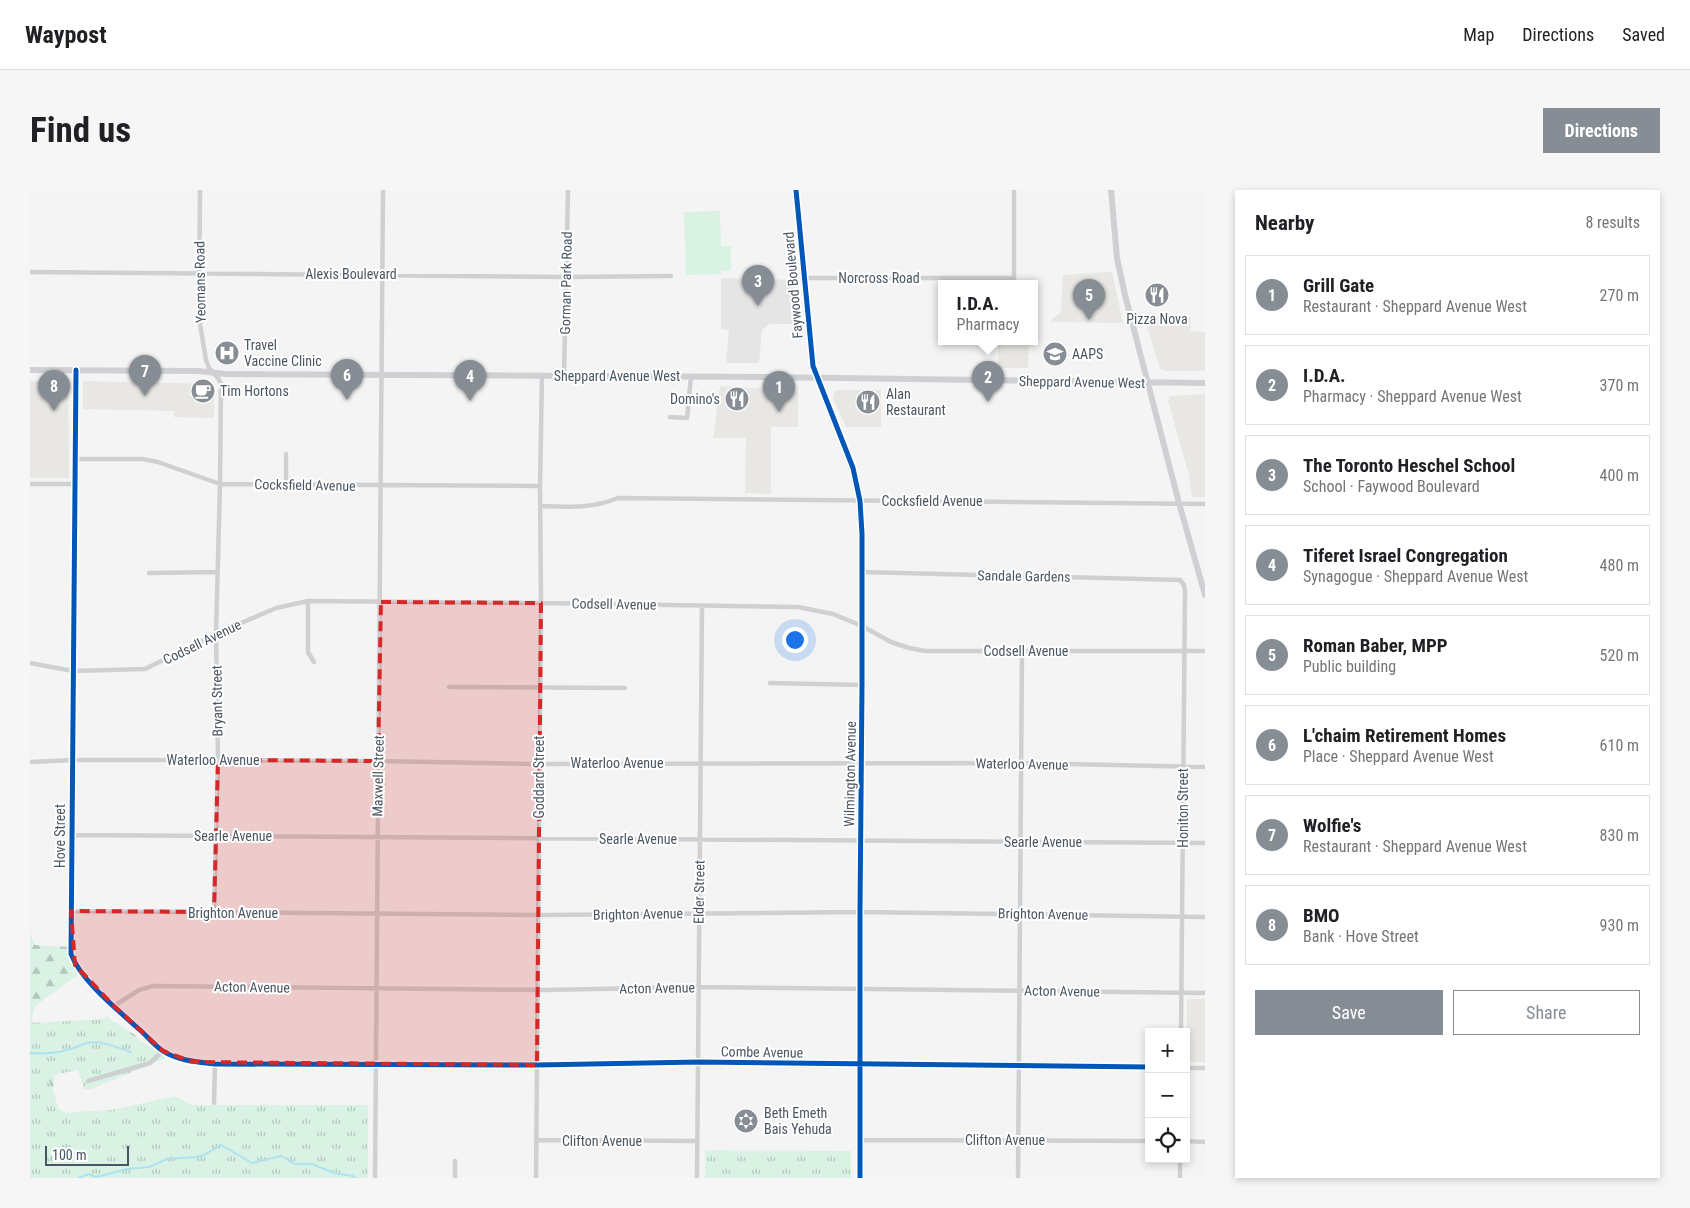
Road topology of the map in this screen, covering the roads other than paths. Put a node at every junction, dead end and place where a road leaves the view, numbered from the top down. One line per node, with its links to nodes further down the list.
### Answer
1 (200, 190): 8 (street, Yeomans Road)
2 (383, 190): 9 (street, Maxwell Street)
3 (568, 190): 11 (street, Gorman Park Road)
4 (796, 190): 12 (street, Faywood Boulevard)
5 (1014, 190): 12 (street, Norcross Road)
6 (1111, 190): 21 (main road)
7 (30, 272): 8 (street, Alexis Boulevard)
8 (199, 274): 9 (street, Alexis Boulevard); 15 (street, Yeomans Road)
9 (383, 274): 11 (street, Alexis Boulevard); 16 (street, Maxwell Street)
10 (671, 276): 11 (street, Alexis Boulevard)
11 (567, 277): 18 (street, Gorman Park Road)
12 (804, 278): 20 (street, Faywood Boulevard)
13 (30, 370): 14 (main road, Sheppard Avenue West)
14 (76, 370): 15 (main road, Sheppard Avenue West); 25 (street, Hove Street)
15 (213, 372): 16 (main road, Sheppard Avenue West); 28 (street, Bryant Street)
16 (382, 374): 17 (main road, Sheppard Avenue West); 30 (street, Maxwell Street)
17 (542, 375): 18 (main road, Sheppard Avenue West); 31 (street, Goddard Street)
18 (564, 376): 19 (main road, Sheppard Avenue West)
19 (691, 376): 20 (main road, Sheppard Avenue West); 23 (street)
20 (816, 378): 21 (main road, Sheppard Avenue West); 32 (street, Wilmington Avenue)
21 (1149, 382): 22 (main road, Sheppard Avenue West); 33 (main road)
22 (1205, 383)
23 (670, 417)
24 (286, 454): 29 (street)
25 (74, 459): 27 (street, Hove Street); 28 (street, Cocksfield Avenue)
26 (30, 484): 27 (street)
27 (74, 484): 52 (street, Hove Street)
28 (220, 484): 29 (street, Cocksfield Avenue); 36 (street, Bryant Street)
29 (286, 485): 30 (street, Cocksfield Avenue)
30 (380, 486): 31 (street, Cocksfield Avenue); 42 (street, Maxwell Street)
31 (540, 486): 35 (street, Goddard Street)
32 (860, 501): 33 (street, Cocksfield Avenue); 35 (street, Cocksfield Avenue); 37 (street, Wilmington Avenue)
33 (1179, 503): 34 (street, Cocksfield Avenue); 40 (main road)
34 (1205, 504)
35 (541, 506): 43 (street, Goddard Street)
36 (217, 572): 38 (street); 46 (street, Bryant Street)
37 (862, 572): 39 (street, Sandale Gardens); 45 (street, Wilmington Avenue)
38 (148, 573)
39 (1184, 585): 48 (street, Honiton Street)
40 (1205, 595)
41 (308, 601): 42 (street, Codsell Avenue); 46 (street, Codsell Avenue); 51 (street)
42 (381, 602): 43 (street, Codsell Avenue); 60 (street, Maxwell Street)
43 (541, 603): 44 (street, Codsell Avenue); 56 (street, Goddard Street)
44 (702, 606): 45 (street, Codsell Avenue); 62 (street, Elder Street)
45 (862, 626): 47 (street, Codsell Avenue); 54 (street, Wilmington Avenue)
46 (216, 634): 52 (street, Codsell Avenue); 59 (street, Bryant Street)
47 (1022, 651): 48 (street, Codsell Avenue); 63 (street)
48 (1184, 651): 49 (street, Codsell Avenue); 66 (street, Honiton Street)
49 (1205, 651)
50 (30, 662): 52 (street, Codsell Avenue)
51 (314, 662)
52 (74, 671): 58 (street, Hove Street)
53 (770, 683): 54 (street)
54 (862, 685): 65 (street, Wilmington Avenue)
55 (449, 687): 56 (street)
56 (539, 687): 57 (street); 64 (street, Goddard Street)
57 (624, 688)
58 (72, 760): 59 (street, Waterloo Avenue); 61 (street, Waterloo Avenue); 68 (street, Hove Street)
59 (218, 760): 60 (street, Waterloo Avenue); 69 (street, Bryant Street)
60 (378, 761): 64 (street, Waterloo Avenue); 70 (street, Maxwell Street)
61 (30, 762)
62 (701, 763): 64 (street, Waterloo Avenue); 65 (street, Waterloo Avenue); 72 (street, Elder Street)
63 (1022, 763): 65 (street, Waterloo Avenue); 66 (street, Waterloo Avenue); 74 (street)
64 (539, 764): 71 (street, Goddard Street)
65 (861, 764): 73 (street, Wilmington Avenue)
66 (1183, 767): 67 (street, Waterloo Avenue); 75 (street, Honiton Street)
67 (1205, 767)
68 (71, 835): 69 (street, Searle Avenue); 77 (street, Hove Street)
69 (216, 836): 70 (street, Searle Avenue); 78 (street, Bryant Street)
70 (377, 837): 71 (street, Searle Avenue); 81 (street, Maxwell Street)
71 (539, 838): 72 (street, Searle Avenue); 83 (street, Goddard Street)
72 (700, 840): 73 (street, Searle Avenue); 80 (street, Elder Street)
73 (861, 841): 74 (street, Searle Avenue); 79 (street, Wilmington Avenue)
74 (1021, 842): 75 (street, Searle Avenue); 82 (street)
75 (1183, 843): 76 (street, Searle Avenue); 84 (street, Honiton Street)
76 (1205, 843)
77 (71, 911): 78 (street, Brighton Avenue); 93 (street, Hove Street)
78 (214, 912): 81 (street, Brighton Avenue)
79 (860, 912): 80 (street, Brighton Avenue); 82 (street, Brighton Avenue); 88 (street, Wilmington Avenue)
80 (699, 913): 83 (street, Brighton Avenue); 86 (street, Elder Street)
81 (377, 914): 83 (street, Brighton Avenue); 87 (street, Maxwell Street)
82 (1020, 914): 84 (street, Brighton Avenue); 90 (street)
83 (538, 915): 89 (street, Goddard Street)
84 (1183, 916): 85 (street, Brighton Avenue); 91 (street, Honiton Street)
85 (1205, 917)
86 (698, 987): 88 (street, Acton Avenue); 89 (street, Acton Avenue); 96 (street, Elder Street)
87 (376, 989): 89 (street, Acton Avenue); 93 (street, Acton Avenue); 98 (street, Maxwell Street)
88 (861, 989): 90 (street, Acton Avenue); 99 (street, Wilmington Avenue)
89 (537, 990): 100 (street, Goddard Street)
90 (1020, 990): 91 (street, Acton Avenue); 101 (street)
91 (1182, 993): 92 (street, Acton Avenue); 94 (street, Honiton Street)
92 (1205, 993)
93 (114, 1006): 95 (street, Hove Street)
94 (1182, 1028)
95 (163, 1051): 97 (street, Hove Street); 105 (street)
96 (698, 1062): 99 (street, Combe Avenue); 100 (street, Combe Avenue); 110 (street, Elder Street)
97 (215, 1064): 98 (street, Hove Street); 106 (street)
98 (375, 1064): 100 (street, Combe Avenue); 116 (street, Maxwell Street)
99 (861, 1064): 101 (street, Combe Avenue); 108 (street, Wilmington Avenue)
100 (537, 1065): 107 (street, Goddard Street)
101 (1019, 1066): 102 (street, Combe Avenue); 109 (street)
102 (1145, 1067)
103 (1190, 1068): 104 (street)
104 (1205, 1068)
105 (88, 1081)
106 (214, 1103)
107 (537, 1140): 110 (street, Clifton Avenue); 118 (street, Goddard Street)
108 (860, 1140): 109 (street, Clifton Avenue); 120 (street, Wilmington Avenue)
109 (1018, 1140): 111 (street, Clifton Avenue); 121 (street)
110 (697, 1141): 119 (street, Elder Street)
111 (1145, 1141)
112 (1190, 1141): 113 (street)
113 (1205, 1142)
114 (455, 1161): 117 (street)
115 (1180, 1163): 122 (street)
116 (375, 1178)
117 (455, 1178)
118 (536, 1178)
119 (697, 1178)
120 (860, 1178)
121 (1018, 1178)
122 (1180, 1178)

